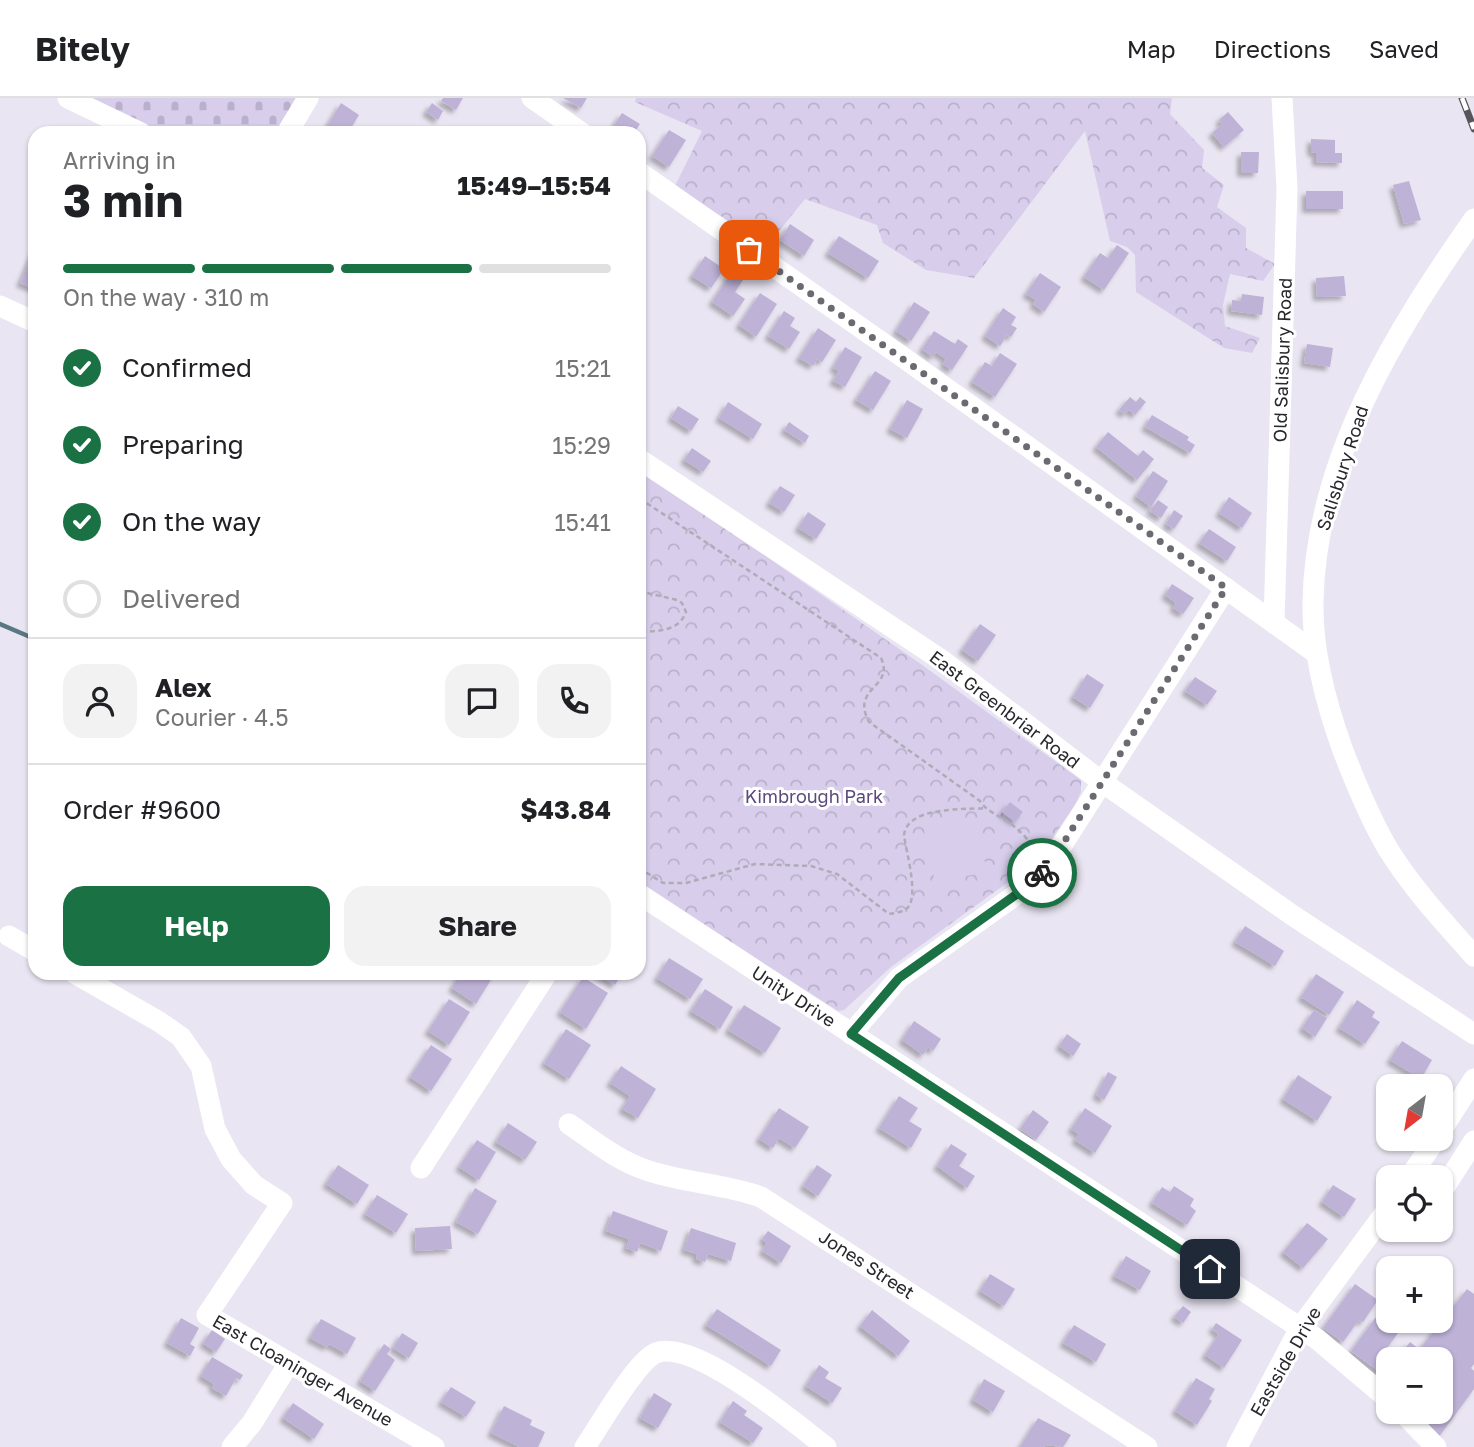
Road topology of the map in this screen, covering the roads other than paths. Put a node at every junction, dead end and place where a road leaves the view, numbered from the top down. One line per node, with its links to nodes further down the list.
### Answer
1 (68, 98): 5 (street)
2 (308, 98): 6 (street)
3 (532, 98): 7 (street)
4 (1282, 98): 14 (street, Old Salisbury Road)
5 (126, 126)
6 (291, 126)
7 (572, 126)
8 (646, 177): 13 (street)
9 (1474, 219): 15 (street, Salisbury Road)
10 (0, 306): 11 (street)
11 (28, 320)
12 (646, 464): 16 (street, East Greenbriar Road)
13 (1226, 588): 14 (street); 16 (street)
14 (1274, 623): 15 (street)
15 (1317, 653): 20 (street, Salisbury Road)
16 (1102, 782): 23 (street); 24 (street, East Greenbriar Road)
17 (646, 899): 23 (street, Unity Drive)
18 (9, 936): 19 (street)
19 (28, 947)
20 (1474, 957)
21 (86, 980): 33 (street, East Cloaninger Avenue)
22 (543, 980): 29 (street)
23 (851, 1034): 32 (street, Unity Drive)
24 (1474, 1034)
25 (1474, 1079): 26 (street)
26 (1453, 1112)
27 (569, 1124): 40 (street, Jones Street)
28 (1474, 1142): 30 (street)
29 (422, 1168)
30 (1453, 1174)
31 (1376, 1226): 32 (street, Eastside Drive)
32 (1300, 1328): 34 (street, Unity Drive); 41 (street, Eastside Drive)
33 (289, 1363): 36 (street); 37 (street, East Cloaninger Avenue)
34 (1376, 1388)
35 (1414, 1424): 42 (street)
36 (232, 1447)
37 (434, 1447)
38 (585, 1447): 39 (street)
39 (827, 1447)
40 (1147, 1447)
41 (1237, 1447)
42 (1436, 1447)

